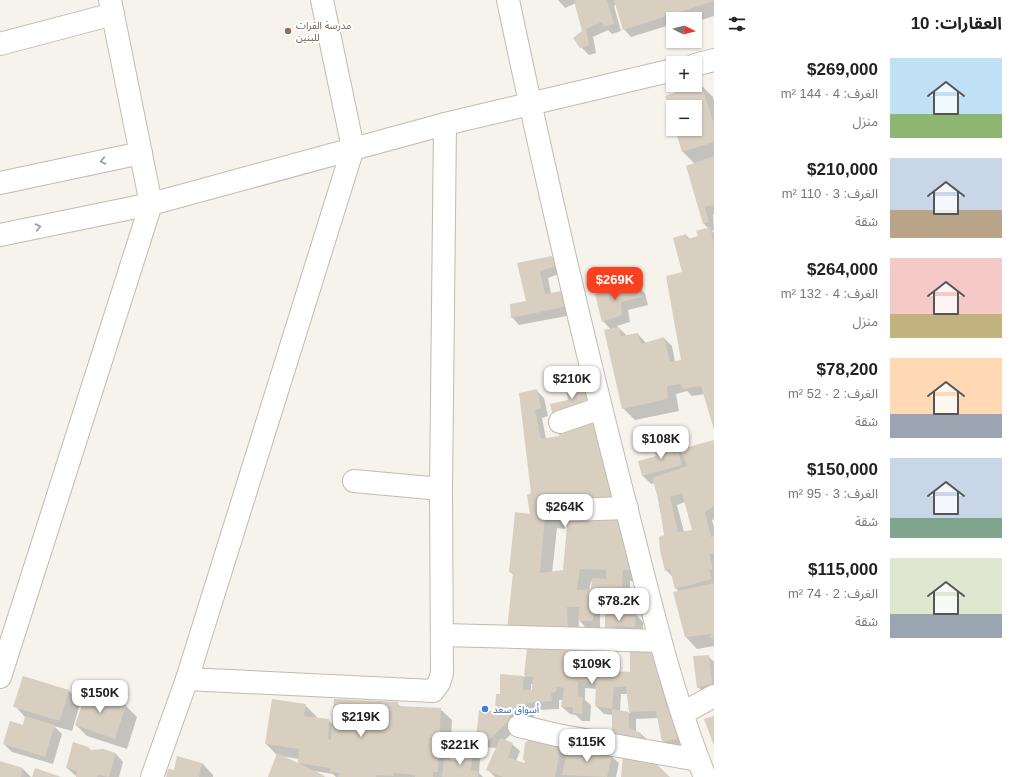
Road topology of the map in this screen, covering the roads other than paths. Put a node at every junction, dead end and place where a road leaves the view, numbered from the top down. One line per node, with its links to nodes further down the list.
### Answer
1 (322, 0): 10 (street)
2 (508, 0): 8 (street)
3 (112, 7): 4 (street); 11 (street)
4 (0, 44)
5 (714, 60): 6 (street)
6 (702, 63)
7 (666, 72): 8 (street)
8 (530, 102): 9 (street); 15 (street)
9 (445, 124): 10 (street); 18 (street)
10 (353, 148): 13 (street); 24 (street)
11 (141, 153): 12 (street, one-way to 12); 13 (street)
12 (0, 183)
13 (151, 204): 14 (street, one-way to 13); 23 (street)
14 (0, 235)
15 (601, 408): 16 (street); 19 (street)
16 (560, 422)
17 (354, 481): 18 (street)
18 (441, 489): 21 (street)
19 (627, 508): 20 (street); 22 (street)
20 (569, 510)
21 (443, 635): 22 (street); 24 (street)
22 (660, 641): 26 (street)
23 (0, 677)
24 (187, 679): 29 (street)
25 (714, 696): 26 (street)
26 (683, 713): 28 (street)
27 (519, 726): 28 (street)
28 (701, 768)
29 (152, 777)

